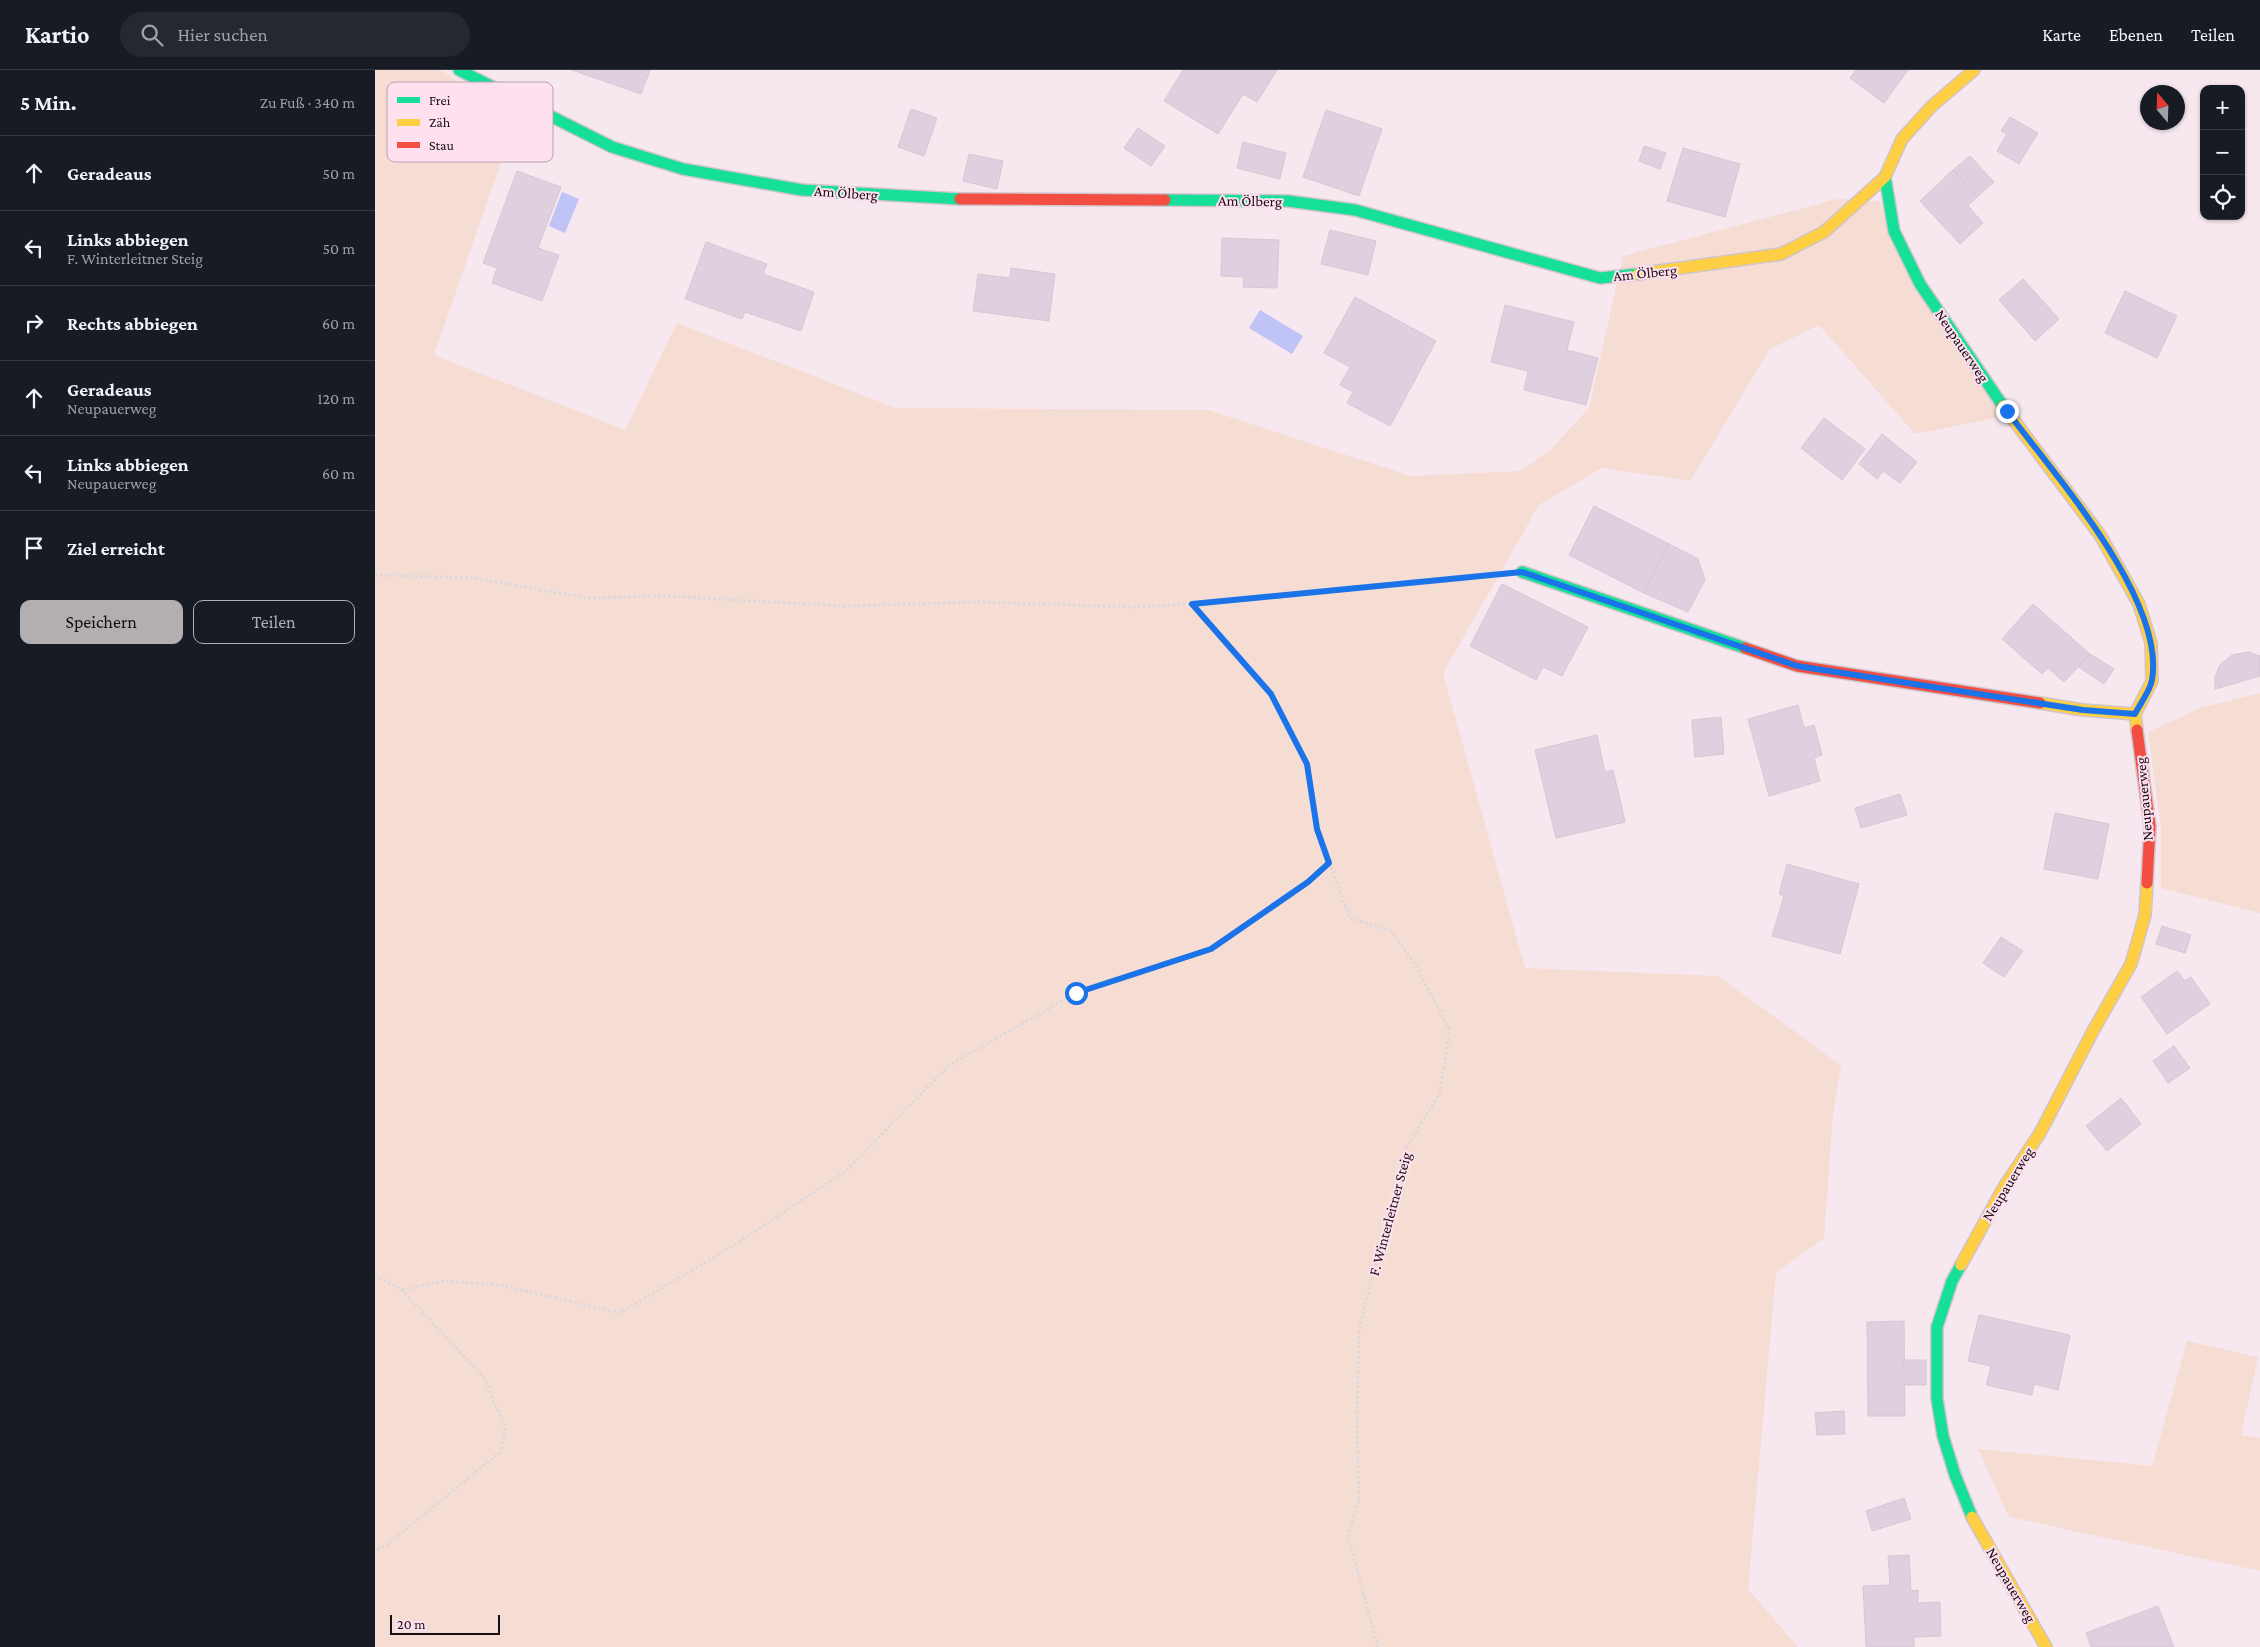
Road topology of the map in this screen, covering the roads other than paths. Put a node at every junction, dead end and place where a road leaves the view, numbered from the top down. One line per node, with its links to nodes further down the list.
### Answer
1 (459, 70): 3 (street, Am Ölberg)
2 (1974, 70): 5 (street, Am Ölberg)
3 (483, 82)
4 (553, 117): 5 (street, Am Ölberg)
5 (1885, 177): 7 (street, Neupauerweg)
6 (1522, 572): 7 (street)
7 (2135, 714): 8 (street, Neupauerweg)
8 (2046, 1647)

